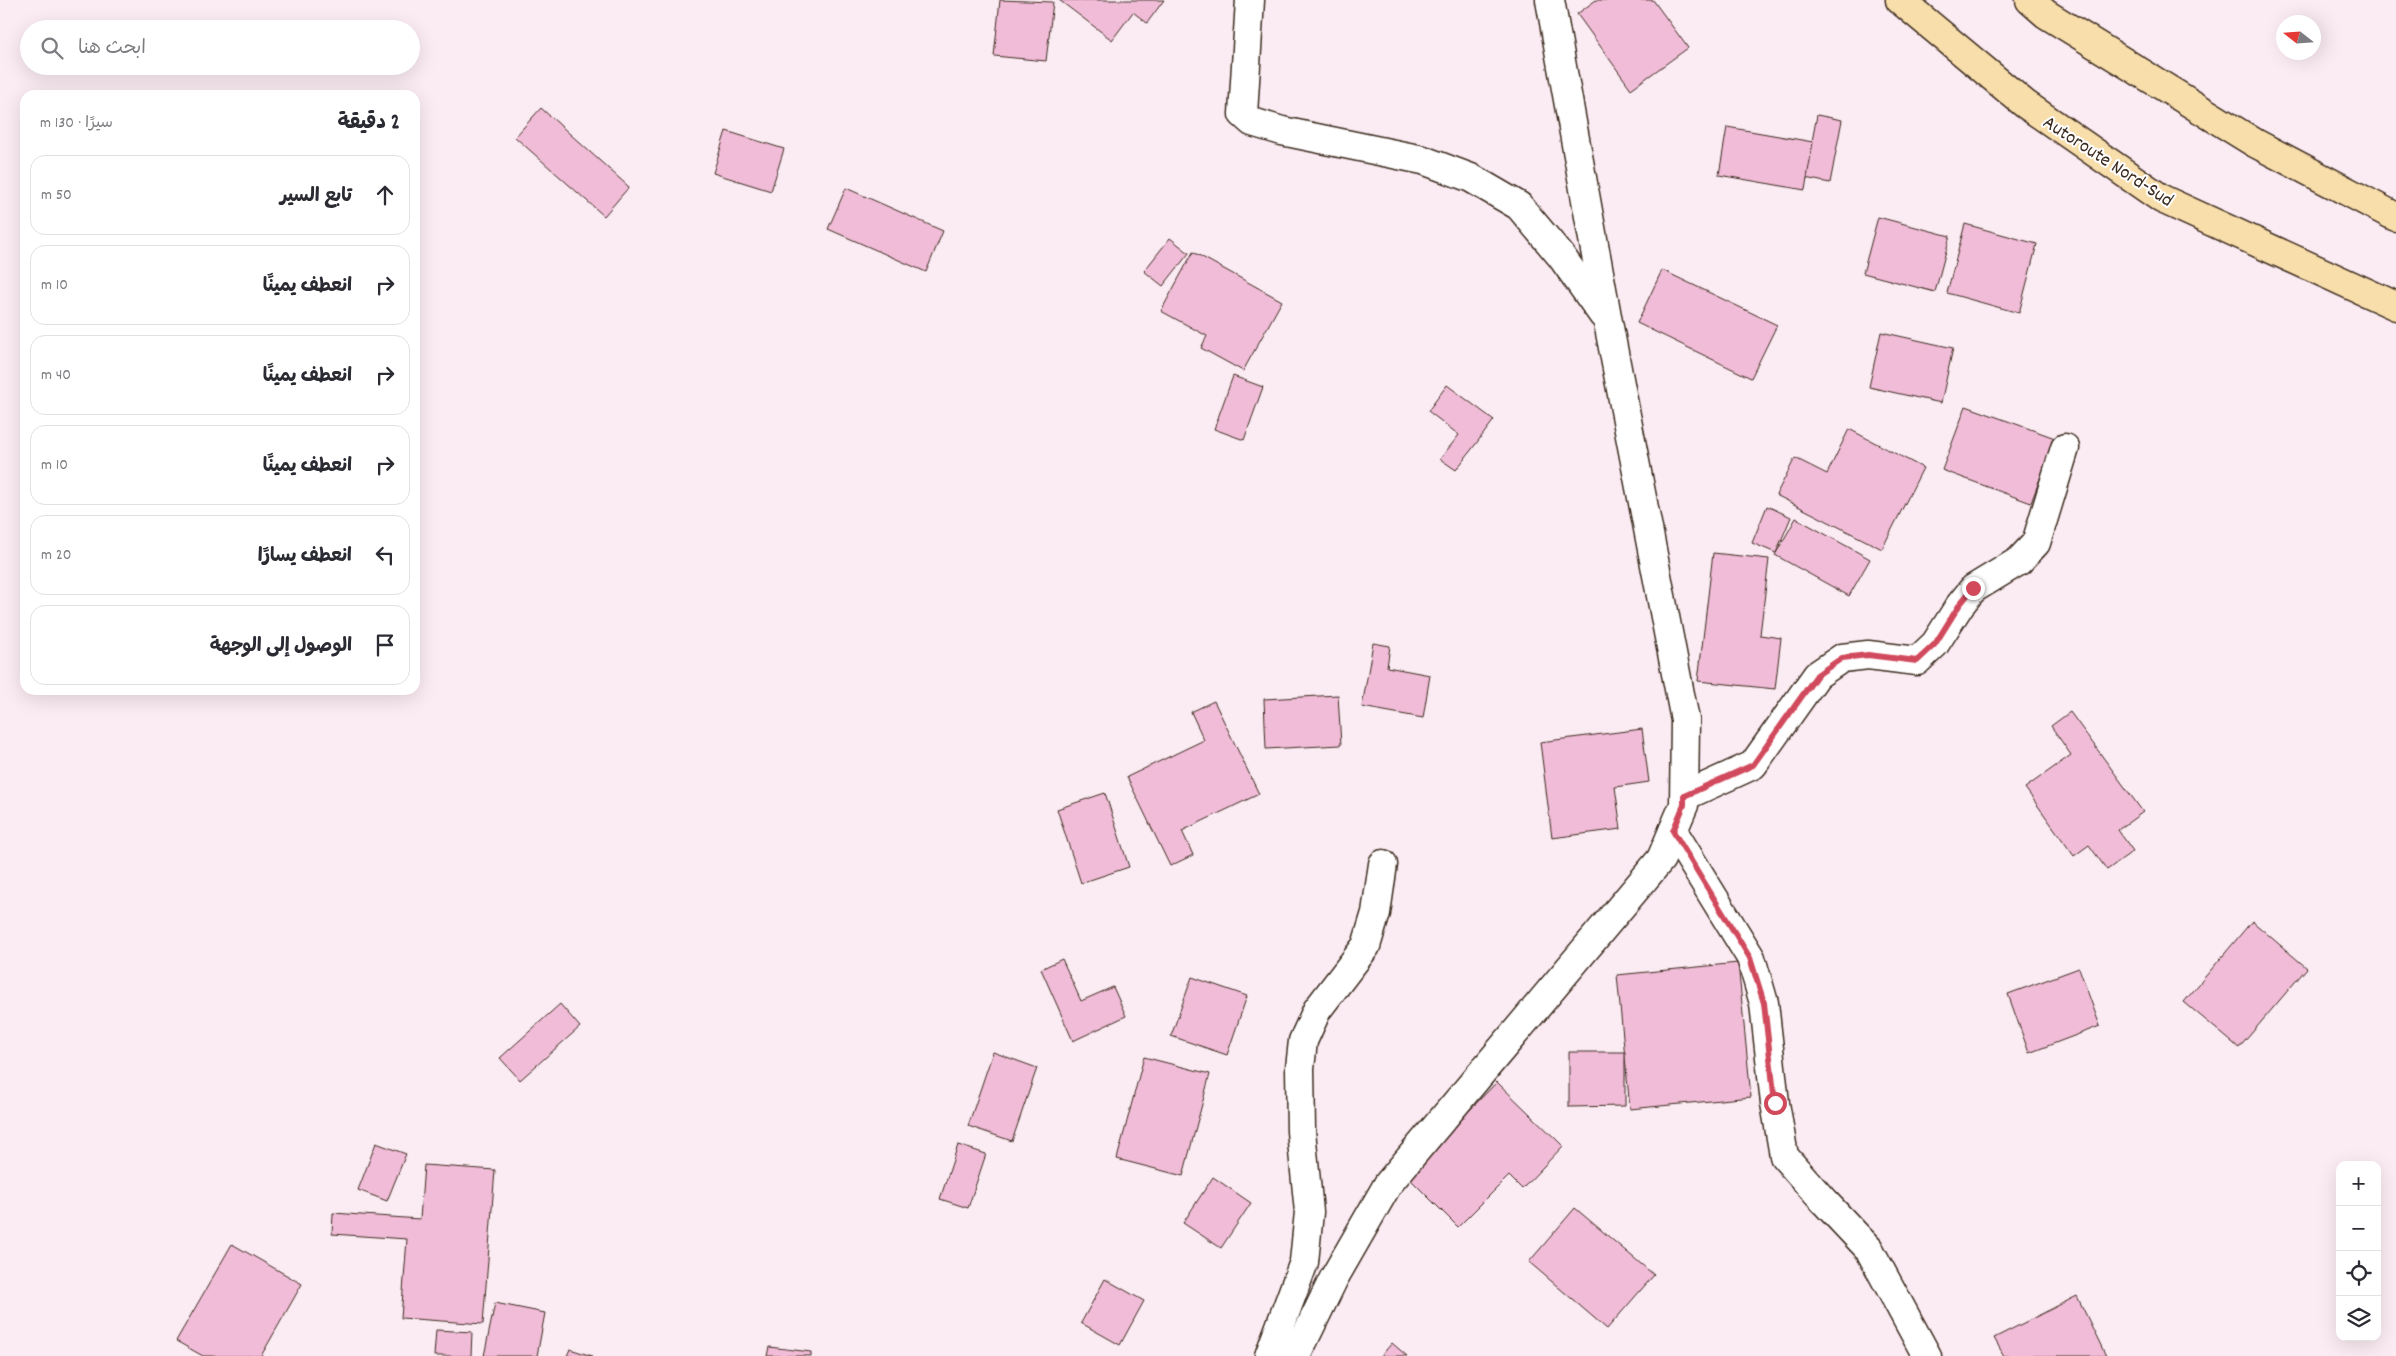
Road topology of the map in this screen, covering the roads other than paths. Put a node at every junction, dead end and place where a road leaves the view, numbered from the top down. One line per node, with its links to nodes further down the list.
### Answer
1 (1250, 0): 7 (street)
2 (1550, 0): 7 (street)
3 (1900, 0): 6 (highway, Autoroute Nord-Sud)
4 (2030, 0): 5 (highway)
5 (2396, 216)
6 (2396, 306)
7 (1608, 322): 9 (street)
8 (2065, 448): 9 (street)
9 (1684, 796): 10 (street)
10 (1673, 831): 13 (street); 14 (street)
11 (1383, 864): 12 (street)
12 (1269, 1356)
13 (1296, 1356)
14 (1927, 1356)

